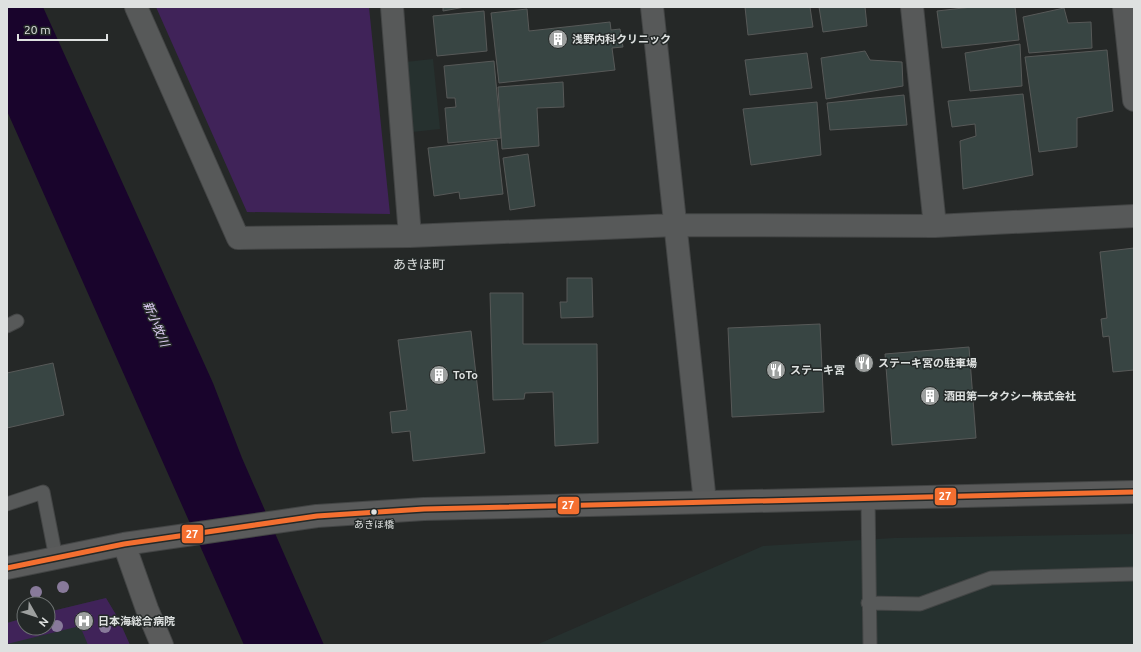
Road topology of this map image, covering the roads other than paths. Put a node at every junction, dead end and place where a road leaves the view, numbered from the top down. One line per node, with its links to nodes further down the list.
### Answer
1 (136, 7): 10 (street)
2 (392, 7): 10 (street)
3 (652, 7): 8 (street)
4 (912, 7): 9 (street)
5 (1124, 7): 6 (street)
6 (1134, 100)
7 (1134, 216): 9 (street)
8 (676, 225): 9 (street); 10 (street); 13 (street)
9 (935, 226)
10 (410, 236)
11 (1134, 492): 12 (street)
12 (868, 499): 13 (street); 19 (lane)
13 (705, 502): 15 (street)
14 (7, 504): 16 (lane)
15 (124, 544): 16 (street); 20 (street)
16 (56, 558): 17 (street)
17 (7, 568)
18 (1134, 574): 19 (lane)
19 (868, 603): 21 (lane)
20 (162, 645)
21 (870, 645)

